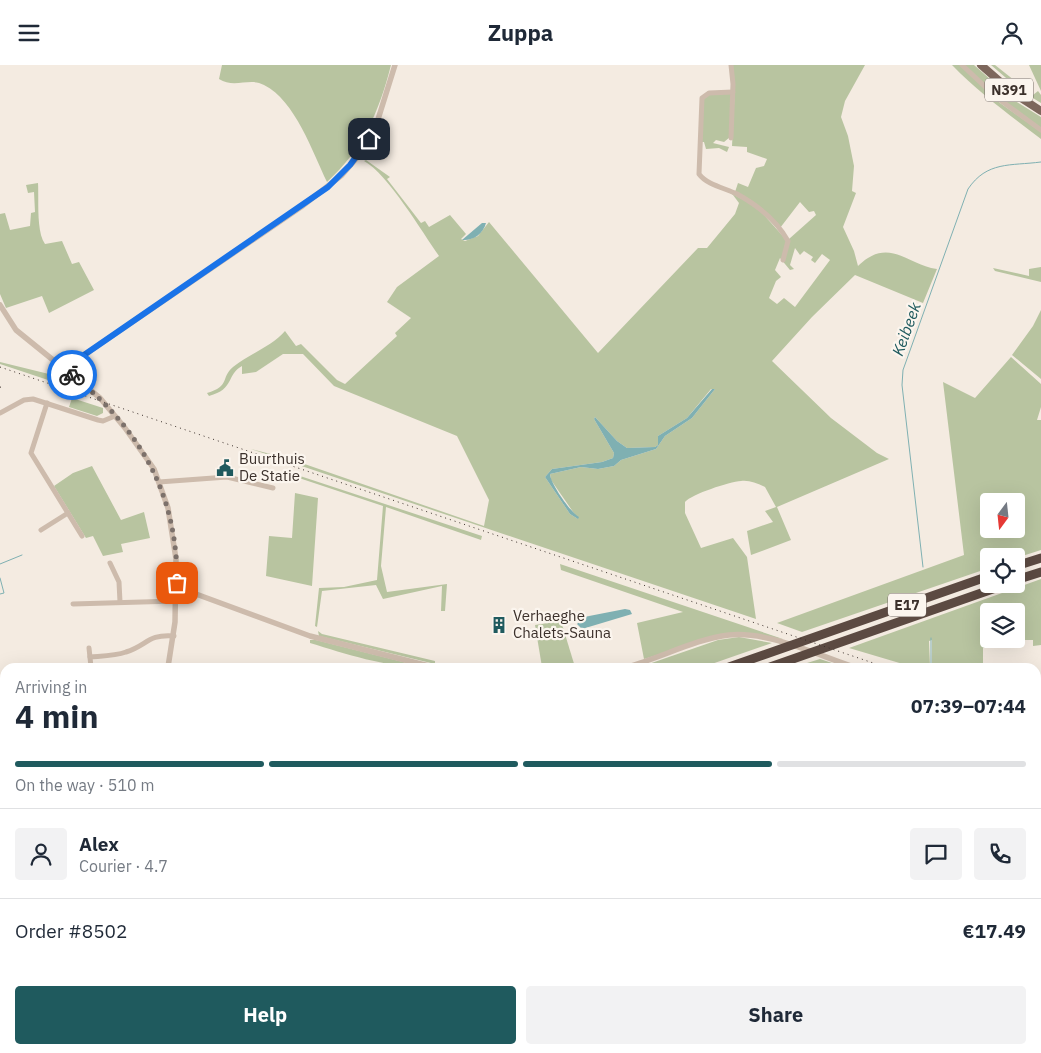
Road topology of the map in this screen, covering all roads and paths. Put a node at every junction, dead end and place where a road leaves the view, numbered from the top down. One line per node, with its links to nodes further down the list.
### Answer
1 (395, 65): 11 (street)
2 (731, 65): 5 (street)
3 (962, 65): 7 (street)
4 (981, 65): 6 (main road, N391)
5 (733, 92): 8 (street); 9 (street)
6 (1041, 111)
7 (1041, 130)
8 (731, 138)
9 (783, 260)
10 (0, 305): 11 (street)
11 (68, 372): 14 (street)
12 (47, 403): 13 (street); 14 (street); 17 (street)
13 (0, 413)
14 (115, 416): 15 (street)
15 (159, 482): 16 (street); 26 (street)
16 (273, 488)
17 (68, 513): 18 (street); 19 (street)
18 (41, 530)
19 (82, 537)
20 (1041, 558): 22 (highway)
21 (110, 563): 29 (street)
22 (1025, 563)
23 (1041, 572): 24 (highway)
24 (1025, 577)
25 (980, 579): 38 (highway, E17)
26 (177, 587): 28 (street); 36 (street)
27 (981, 593): 39 (highway, E17)
28 (176, 601): 29 (street); 31 (street)
29 (120, 602): 30 (street)
30 (72, 604)
31 (174, 636): 33 (street); 35 (street)
32 (89, 649): 33 (street)
33 (90, 657): 34 (street)
34 (91, 663)
35 (169, 663)
36 (417, 663)
37 (639, 663): 40 (street)
38 (741, 663)
39 (783, 663)
40 (842, 663)

